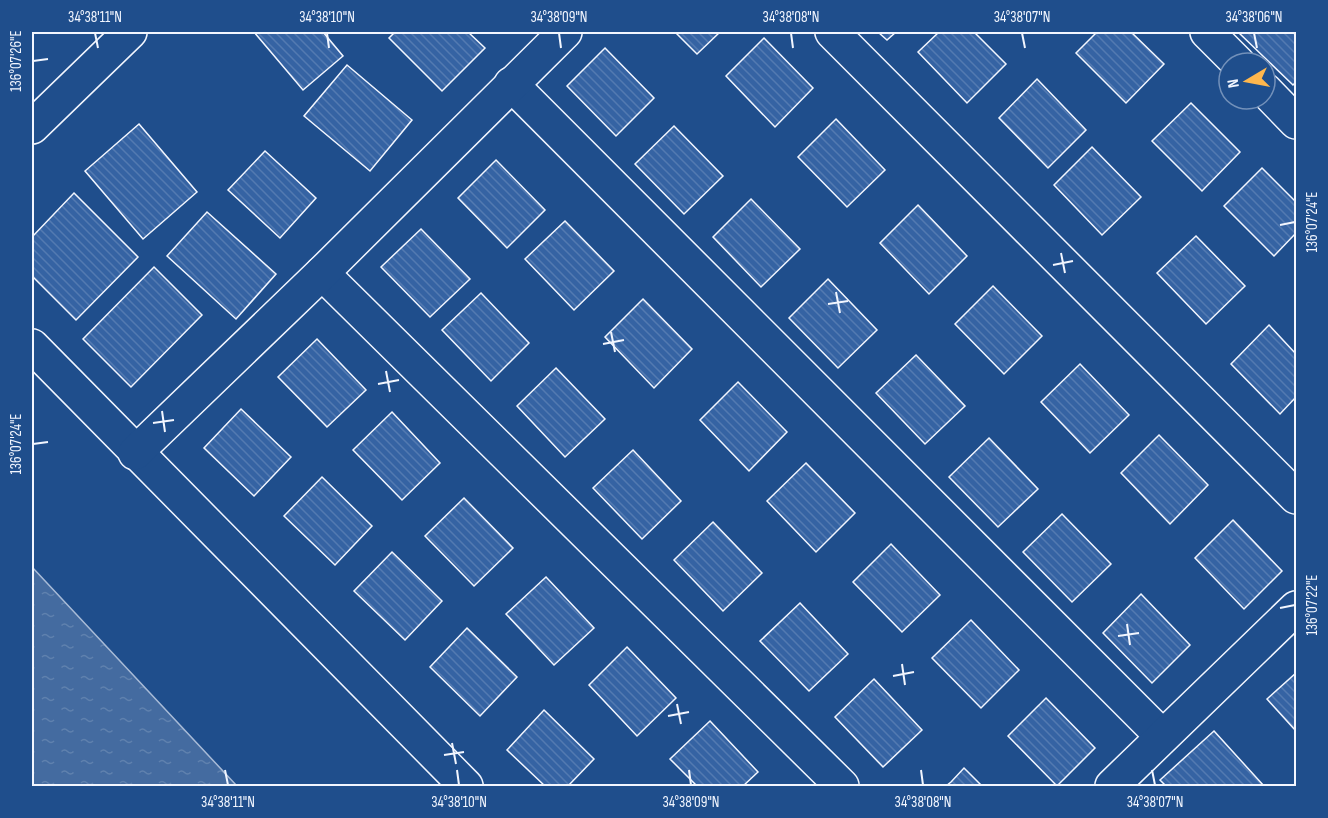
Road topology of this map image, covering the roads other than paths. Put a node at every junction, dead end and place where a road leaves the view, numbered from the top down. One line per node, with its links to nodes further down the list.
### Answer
1 (130, 32): 9 (street)
2 (565, 32): 6 (street)
3 (832, 32): 13 (street)
4 (1207, 32): 5 (street)
5 (1226, 51)
6 (511, 84): 10 (street); 15 (street)
7 (1277, 102): 8 (street)
8 (1296, 122)
9 (32, 127)
10 (322, 273): 12 (street); 17 (street)
11 (32, 346): 12 (street)
12 (135, 453): 16 (street)
13 (1296, 498)
14 (1296, 608): 15 (street)
15 (1162, 736): 18 (street)
16 (466, 786)
17 (842, 786)
18 (1112, 786)

